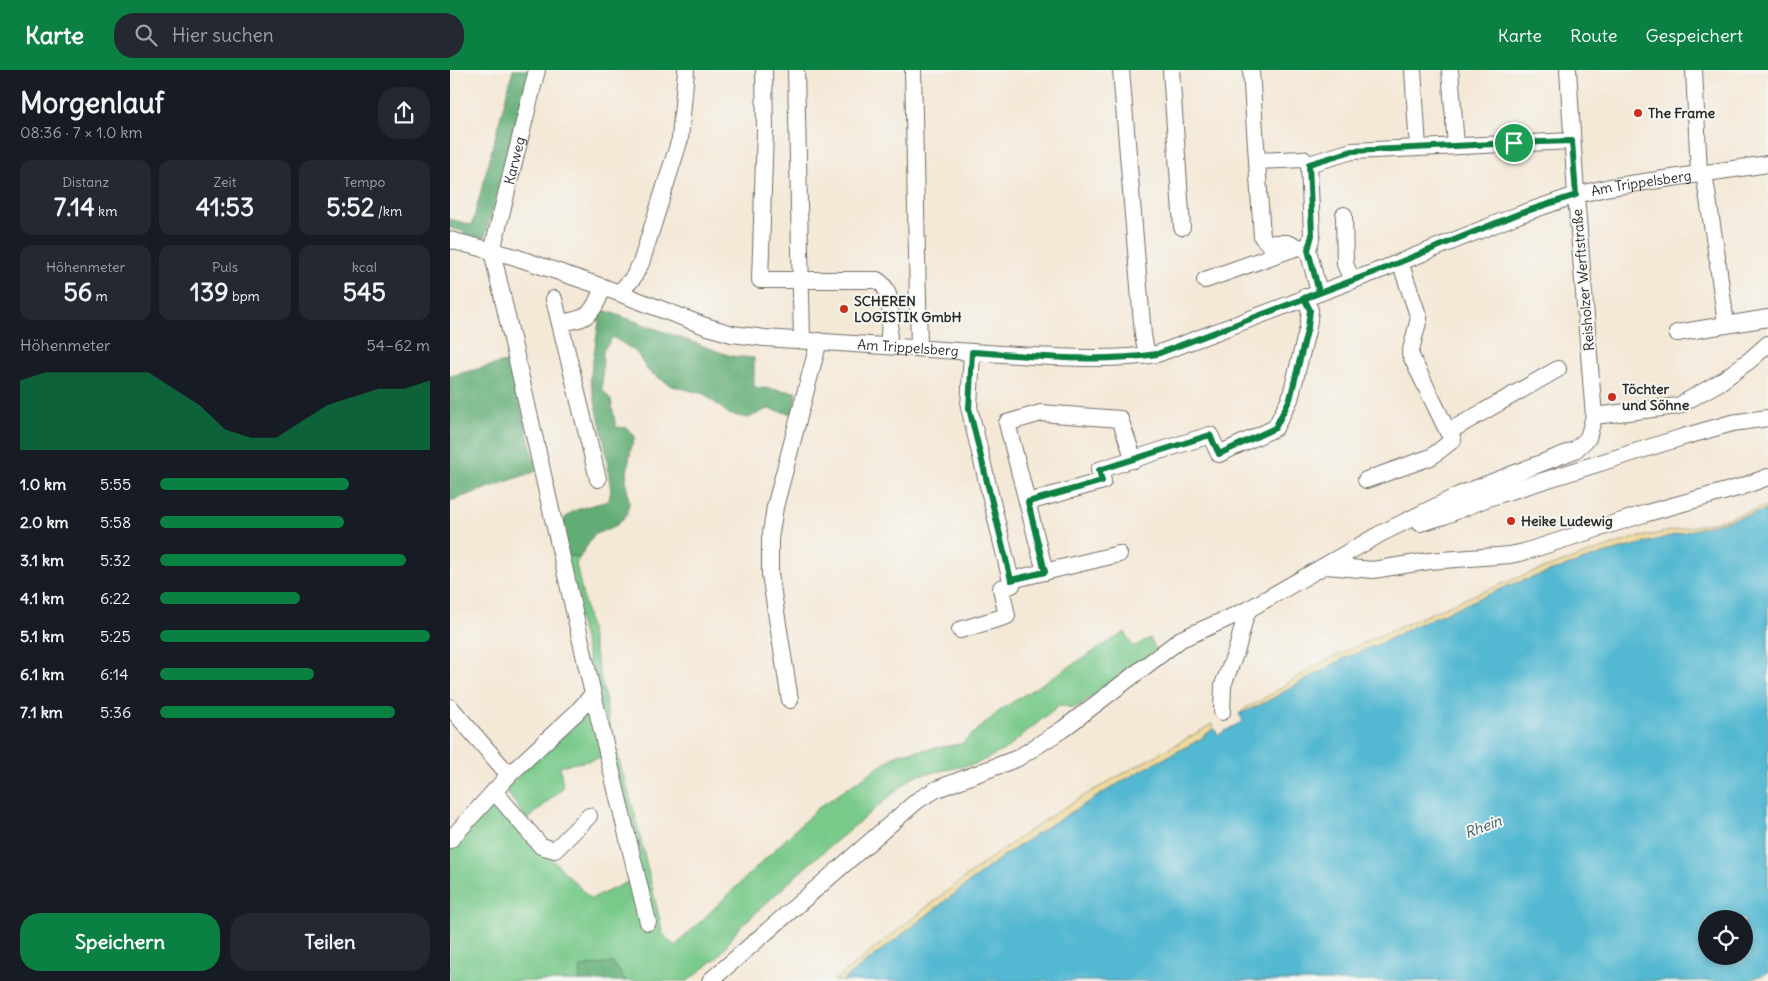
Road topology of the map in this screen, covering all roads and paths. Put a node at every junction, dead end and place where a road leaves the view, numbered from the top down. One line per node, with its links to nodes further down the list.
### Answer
1 (537, 70): 25 (street, Karweg)
2 (686, 70): 31 (street)
3 (764, 70): 27 (street)
4 (796, 70): 27 (street)
5 (913, 70): 42 (street)
6 (1120, 70): 44 (street)
7 (1171, 70): 22 (street)
8 (1250, 70): 16 (street)
9 (1413, 70): 15 (street)
10 (1450, 70): 14 (street)
11 (1568, 70): 13 (street, Reisholzer Werftstraße)
12 (1694, 70): 19 (street)
13 (1572, 141): 14 (street); 20 (street, Reisholzer Werftstraße)
14 (1456, 146): 15 (street)
15 (1418, 148): 17 (street)
16 (1257, 161): 17 (street); 24 (street)
17 (1309, 164): 24 (street)
18 (1768, 164): 19 (street, Am Trippelsberg)
19 (1702, 173): 20 (street, Am Trippelsberg); 36 (street)
20 (1576, 195): 26 (street, Am Trippelsberg); 46 (street, Reisholzer Werftstraße)
21 (1344, 214): 29 (street)
22 (1182, 227)
23 (450, 240): 25 (street, Am Trippelsberg)
24 (1303, 249): 28 (street); 32 (street)
25 (492, 251): 30 (street, Am Trippelsberg); 61 (street)
26 (1400, 262): 29 (street, Am Trippelsberg); 48 (street)
27 (801, 280): 38 (street); 41 (street)
28 (1205, 280)
29 (1352, 280): 32 (street, Am Trippelsberg)
30 (603, 288): 31 (street, Am Trippelsberg); 35 (street)
31 (619, 293): 38 (street, Am Trippelsberg)
32 (1312, 295): 44 (street, Am Trippelsberg); 49 (street)
33 (554, 299): 35 (street)
34 (1768, 318): 36 (street)
35 (560, 323): 51 (street)
36 (1726, 324): 37 (street)
37 (1677, 333)
38 (802, 340): 39 (street, Am Trippelsberg)
39 (819, 341): 41 (street, Am Trippelsberg); 62 (street)
40 (1768, 344): 46 (street)
41 (888, 346): 42 (street, Am Trippelsberg)
42 (919, 348): 43 (street, Am Trippelsberg)
43 (972, 352): 44 (street, Am Trippelsberg); 58 (street)
44 (1148, 355)
45 (1558, 368): 48 (street)
46 (1594, 416): 54 (street, Reisholzer Werftstraße)
47 (1768, 418): 54 (street)
48 (1448, 432): 52 (street)
49 (1134, 460): 53 (street); 53 (street)
50 (1768, 477): 56 (street)
51 (598, 479)
52 (1366, 480)
53 (1028, 502): 57 (street)
54 (1380, 534): 56 (street)
55 (1119, 554): 57 (street)
56 (1326, 566): 59 (street)
57 (1045, 572): 58 (street)
58 (1011, 580): 60 (street)
59 (1249, 608): 64 (street); 70 (street)
60 (960, 630)
61 (593, 694): 65 (street); 69 (street)
62 (790, 700)
63 (450, 707): 65 (street)
64 (1222, 712)
65 (509, 775): 66 (street)
66 (494, 791): 67 (street); 68 (street)
67 (589, 816)
68 (450, 840)
69 (648, 922)
70 (710, 981)

